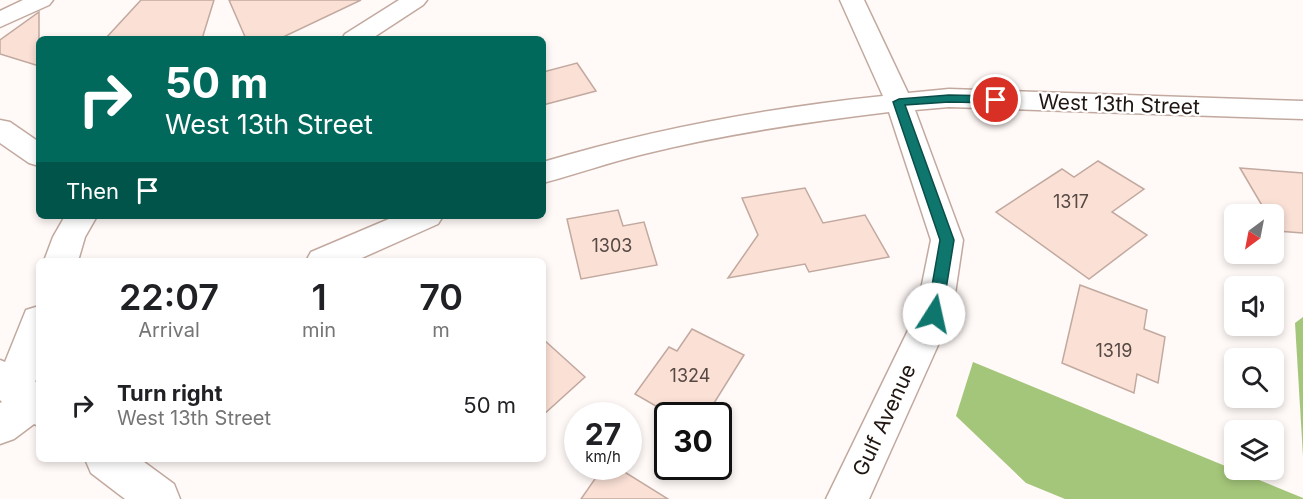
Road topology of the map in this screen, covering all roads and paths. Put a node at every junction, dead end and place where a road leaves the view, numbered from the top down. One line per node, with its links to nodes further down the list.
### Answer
1 (42, 0): 4 (street)
2 (415, 0): 5 (street)
3 (852, 0): 6 (street, Gulf Avenue)
4 (0, 20)
5 (359, 36)
6 (899, 102): 7 (street, West 13th Street); 10 (street, West 13th Street); 20 (street, Gulf Avenue)
7 (1303, 110)
8 (0, 129): 9 (street)
9 (36, 154)
10 (546, 172)
11 (79, 219): 13 (street)
12 (420, 219): 14 (street)
13 (62, 258)
14 (330, 258)
15 (36, 337): 16 (street)
16 (25, 395): 17 (street)
17 (0, 426)
18 (110, 462): 19 (street)
19 (159, 499)
20 (847, 499)

